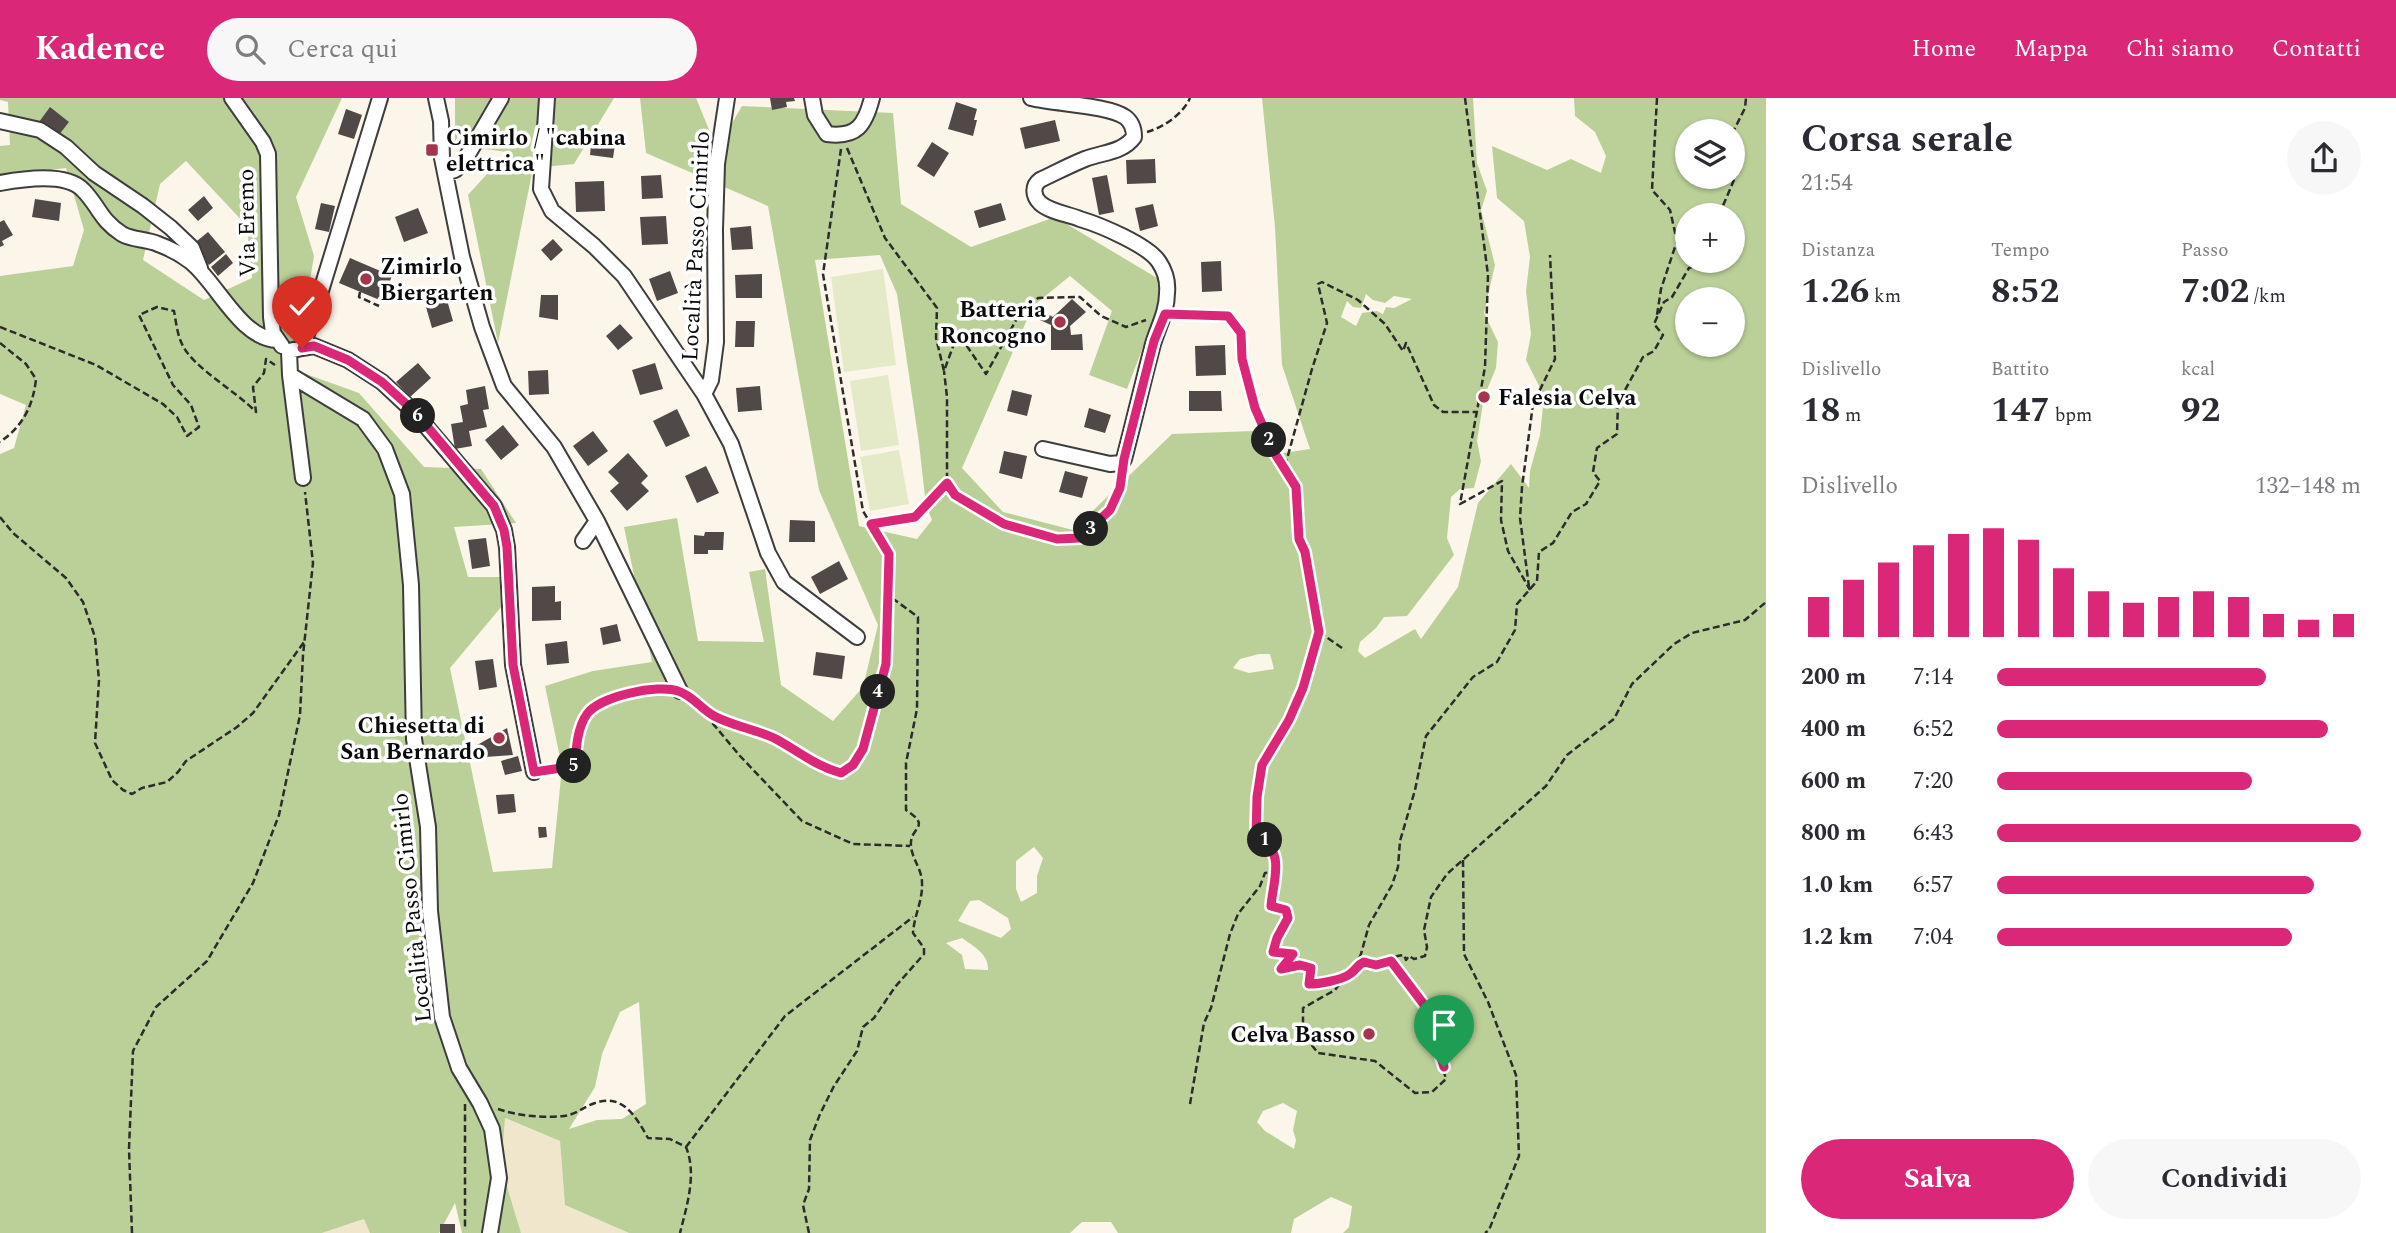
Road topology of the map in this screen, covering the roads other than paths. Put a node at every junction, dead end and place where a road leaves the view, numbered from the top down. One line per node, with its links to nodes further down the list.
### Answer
1 (232, 98): 14 (street, Via Eremo)
2 (380, 98): 15 (street)
3 (436, 98): 11 (street)
4 (501, 98): 11 (street)
5 (547, 98): 17 (street, Località Passo Cimirlo)
6 (727, 98): 17 (street, Località Passo Cimirlo)
7 (812, 98): 8 (street)
8 (872, 98)
9 (1031, 98): 18 (street)
10 (0, 121): 13 (street)
11 (445, 173): 20 (street)
12 (0, 183): 13 (street)
13 (201, 272): 14 (street)
14 (277, 340): 15 (street)
15 (295, 349): 16 (street); 24 (street)
16 (289, 375): 19 (street); 25 (street, Località Passo Cimirlo)
17 (704, 394): 22 (street, Località Passo Cimirlo)
18 (1043, 449)
19 (303, 478)
20 (597, 521): 21 (street); 23 (street)
21 (583, 541)
22 (857, 636)
23 (680, 691)
24 (534, 772)
25 (490, 1233)

